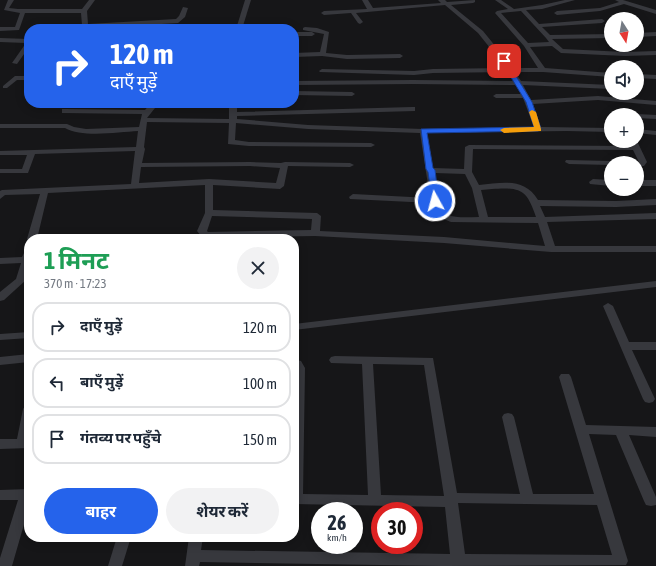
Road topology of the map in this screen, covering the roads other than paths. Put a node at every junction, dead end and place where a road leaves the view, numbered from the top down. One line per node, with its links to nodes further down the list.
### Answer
1 (11, 0): 12 (street)
2 (92, 0): 18 (street)
3 (248, 0): 27 (street)
4 (365, 0): 14 (street)
5 (441, 0): 11 (street)
6 (472, 0): 11 (street)
7 (498, 0): 15 (street)
8 (572, 0): 16 (street)
9 (616, 0): 10 (street)
10 (624, 2): 20 (street); 22 (street)
11 (447, 4): 14 (street); 50 (street)
12 (3, 8): 17 (street)
13 (185, 8): 26 (street)
14 (371, 10): 19 (street)
15 (512, 10): 16 (street); 40 (street)
16 (523, 10): 28 (street)
17 (23, 11): 18 (street); 29 (street)
18 (84, 11): 25 (street)
19 (353, 12): 21 (street); 24 (street)
20 (656, 12)
21 (324, 13)
22 (557, 13)
23 (602, 21): 28 (street)
24 (360, 22)
25 (85, 24)
26 (153, 24)
27 (241, 24)
28 (539, 26): 35 (street)
29 (0, 29)
30 (305, 29): 32 (street)
31 (299, 34): 32 (street)
32 (326, 34): 43 (street)
33 (656, 34): 34 (street)
34 (644, 35)
35 (548, 36): 36 (street); 39 (street)
36 (604, 36)
37 (0, 40): 38 (street)
38 (24, 42)
39 (553, 44): 40 (street); 44 (street)
40 (526, 45): 48 (street)
41 (24, 50): 47 (street)
42 (656, 53): 44 (street)
43 (321, 54): 45 (street); 46 (street)
44 (625, 54)
45 (299, 55)
46 (400, 56)
47 (15, 63)
48 (543, 70): 50 (street); 51 (street)
49 (322, 71): 50 (street)
50 (511, 71): 56 (street)
51 (604, 74)
52 (644, 76): 53 (street)
53 (656, 77)
54 (24, 78): 57 (street)
55 (299, 83): 56 (street)
56 (518, 84): 58 (street); 63 (street)
57 (3, 87): 60 (street)
58 (604, 88)
59 (299, 93): 61 (street)
60 (0, 94)
61 (352, 94)
62 (496, 96): 63 (street)
63 (527, 99): 64 (street); 76 (street)
64 (656, 103)
65 (151, 108): 69 (street)
66 (233, 108): 70 (street)
67 (412, 109): 70 (street)
68 (65, 111): 69 (street)
69 (148, 112): 73 (street)
70 (233, 117): 73 (street); 78 (street); 81 (street)
71 (644, 117): 72 (street)
72 (656, 118)
73 (143, 120): 75 (street)
74 (0, 126): 75 (street)
75 (143, 128): 83 (street)
76 (538, 129): 77 (street); 78 (street)
77 (604, 130)
78 (423, 131): 91 (street)
79 (644, 132): 80 (street)
80 (656, 133)
81 (371, 145)
82 (604, 146): 93 (street)
83 (141, 149): 84 (street); 88 (street)
84 (32, 152): 85 (street); 92 (street)
85 (0, 153)
86 (569, 162): 87 (street)
87 (604, 163)
88 (138, 165): 90 (street); 99 (street)
89 (350, 165): 90 (street)
90 (284, 166): 94 (street)
91 (431, 170): 93 (street); 104 (street)
92 (0, 171)
93 (468, 172): 100 (street)
94 (209, 182): 99 (street); 107 (street)
95 (593, 182): 96 (street)
96 (604, 183)
97 (644, 183): 98 (street)
98 (656, 183)
99 (135, 185): 101 (street)
100 (476, 188): 106 (street); 109 (street)
101 (45, 190): 102 (street); 112 (street)
102 (0, 196)
103 (353, 197): 104 (street)
104 (435, 201): 109 (street)
105 (656, 202): 106 (street)
106 (536, 203): 110 (street)
107 (209, 213): 111 (street); 113 (street)
108 (656, 216): 110 (street)
109 (484, 219): 110 (street)
110 (541, 220): 115 (street)
111 (315, 233): 114 (street); 115 (street)
112 (33, 234)
113 (204, 234)
114 (260, 234)
115 (551, 249): 116 (street)
116 (656, 249)
117 (24, 257): 118 (street)
118 (0, 260)
119 (24, 270): 121 (street)
120 (656, 284): 123 (street)
121 (0, 298)
122 (608, 306): 126 (street)
123 (299, 326)
124 (24, 335): 125 (street)
125 (0, 337)
126 (625, 346): 127 (street); 133 (street)
127 (656, 346)
128 (24, 359): 130 (street)
129 (335, 360): 131 (street)
130 (0, 361)
131 (367, 361): 144 (street); 146 (street)
132 (564, 377): 135 (street)
133 (649, 399)
134 (508, 417): 143 (street)
135 (581, 429): 136 (street); 145 (street)
136 (621, 431): 137 (street); 147 (street)
137 (656, 432)
138 (24, 443): 139 (street)
139 (0, 444)
140 (24, 494): 141 (street)
141 (0, 495)
142 (299, 499): 146 (street)
143 (528, 499): 144 (street); 145 (street)
144 (451, 500): 146 (street); 153 (street)
145 (602, 500): 153 (street)
146 (375, 501)
147 (651, 501)
148 (24, 504): 154 (street)
149 (122, 542): 155 (street)
150 (195, 542): 151 (street)
151 (193, 561): 152 (street)
152 (270, 561): 153 (street)
153 (458, 563)
154 (5, 566)
155 (115, 566)

